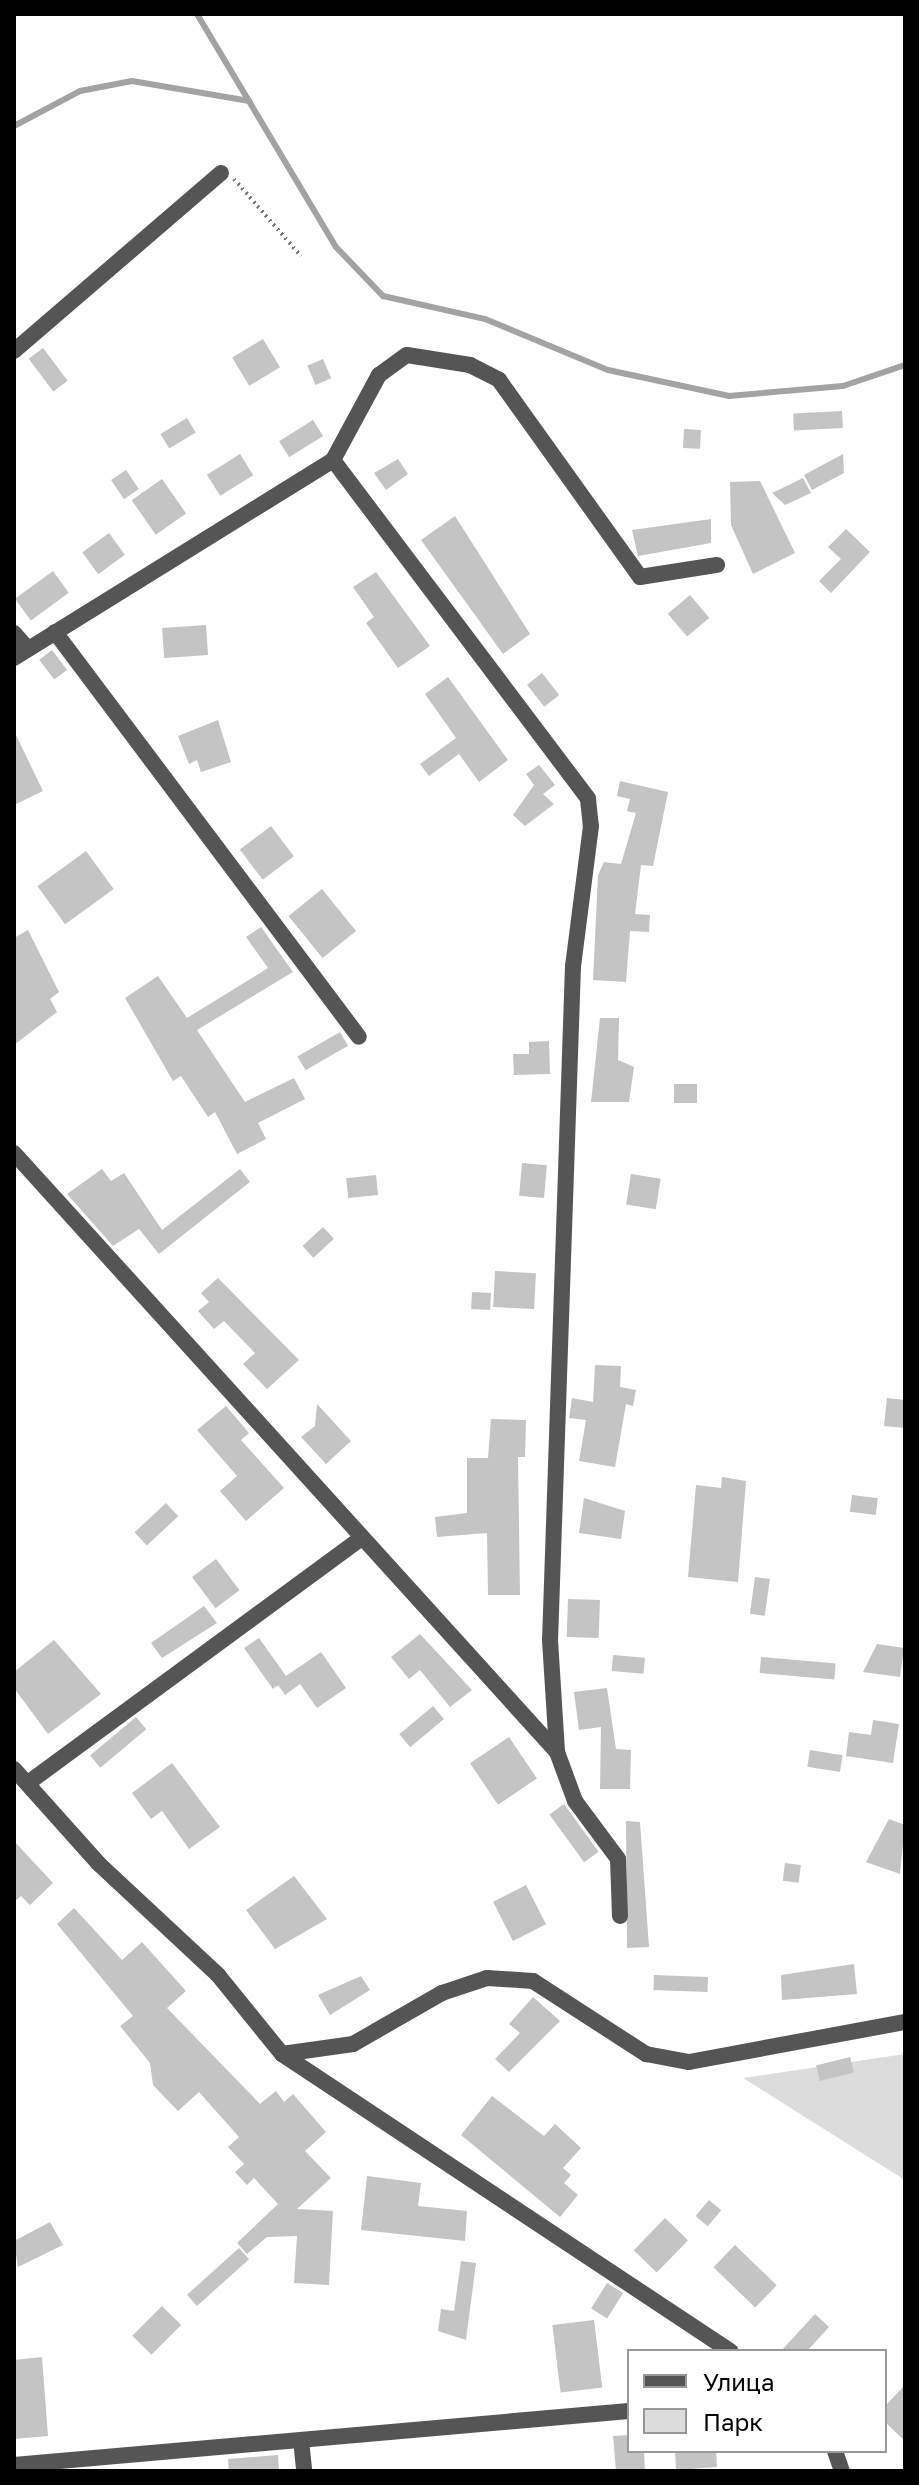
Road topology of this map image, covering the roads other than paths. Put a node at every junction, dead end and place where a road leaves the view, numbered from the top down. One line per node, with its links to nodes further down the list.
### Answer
1 (221, 173): 2 (street)
2 (14, 351)
3 (333, 460): 4 (street); 5 (street); 11 (street)
4 (717, 565)
5 (55, 632): 7 (street); 8 (street)
6 (14, 633): 7 (street)
7 (21, 654)
8 (359, 1037)
9 (14, 1153): 10 (street)
10 (361, 1538): 11 (street); 13 (street)
11 (557, 1752): 14 (street)
12 (14, 1769): 13 (street)
13 (28, 1783): 16 (street)
14 (620, 1916)
15 (905, 2022): 16 (street)
16 (282, 2054): 17 (street)
17 (727, 2349)
18 (627, 2411): 19 (street)
19 (301, 2440): 20 (street); 21 (street)
20 (14, 2465)
21 (304, 2471)

